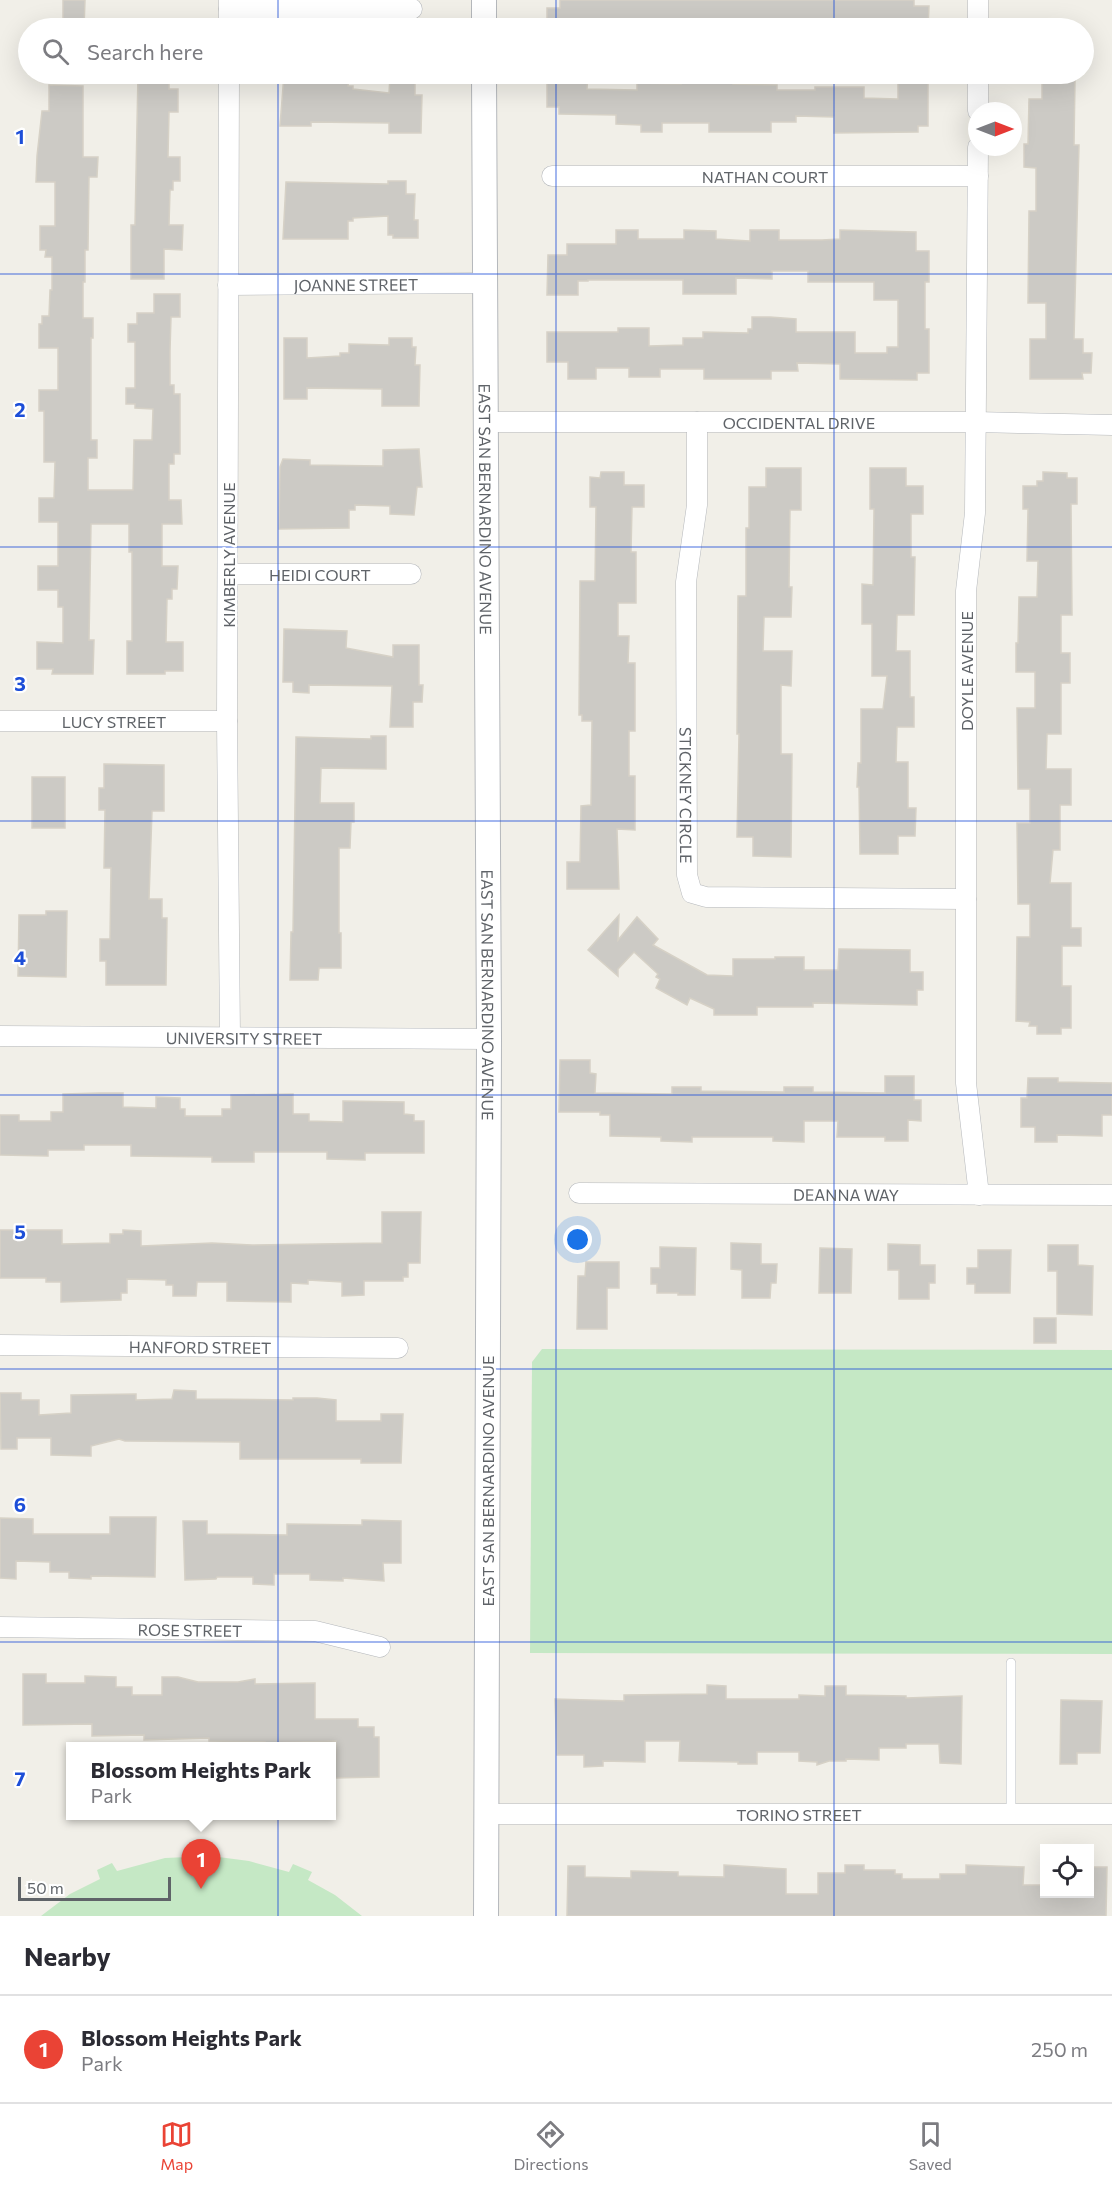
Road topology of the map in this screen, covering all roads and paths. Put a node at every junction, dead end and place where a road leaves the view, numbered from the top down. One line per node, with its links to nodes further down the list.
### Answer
1 (484, 0): 5 (street)
2 (978, 0): 6 (street)
3 (412, 9): 4 (street)
4 (229, 12)
5 (484, 18)
6 (978, 18)
7 (228, 84): 15 (street, KIMBERLY AVENUE)
8 (484, 84): 14 (street, EAST SAN BERNARDINO AVENUE)
9 (978, 84): 10 (street)
10 (978, 102)
11 (978, 156): 13 (street, DOYLE AVENUE)
12 (552, 176): 13 (street, NATHAN COURT)
13 (978, 176): 18 (street, DOYLE AVENUE)
14 (484, 283): 15 (street, JOANNE STREET); 16 (street, EAST SAN BERNARDINO AVENUE)
15 (228, 285): 20 (street, KIMBERLY AVENUE)
16 (485, 422): 17 (street, OCCIDENTAL DRIVE); 27 (street, EAST SAN BERNARDINO AVENUE)
17 (697, 422): 18 (street, OCCIDENTAL DRIVE); 24 (street, STICKNEY CIRCLE)
18 (976, 422): 19 (street, OCCIDENTAL DRIVE); 24 (street, DOYLE AVENUE)
19 (1112, 425)
20 (228, 574): 21 (street, HEIDI COURT); 23 (street, KIMBERLY AVENUE)
21 (411, 574)
22 (0, 721): 23 (street, LUCY STREET)
23 (227, 721): 26 (street, KIMBERLY AVENUE)
24 (966, 899): 29 (street, DOYLE AVENUE)
25 (0, 1036): 26 (street, UNIVERSITY STREET)
26 (230, 1037): 27 (street, UNIVERSITY STREET)
27 (489, 1039): 36 (street, EAST SAN BERNARDINO AVENUE)
28 (579, 1193): 29 (street, DEANNA WAY)
29 (979, 1196): 30 (street, DEANNA WAY)
30 (1112, 1196)
31 (0, 1345): 32 (street, HANFORD STREET)
32 (398, 1348)
33 (0, 1627): 34 (street, ROSE STREET)
34 (380, 1647)
35 (1011, 1663): 38 (lane)
36 (485, 1814): 38 (street, TORINO STREET); 39 (street, EAST SAN BERNARDINO AVENUE)
37 (1112, 1814): 38 (street, TORINO STREET)
38 (1011, 1815)
39 (486, 1916)

